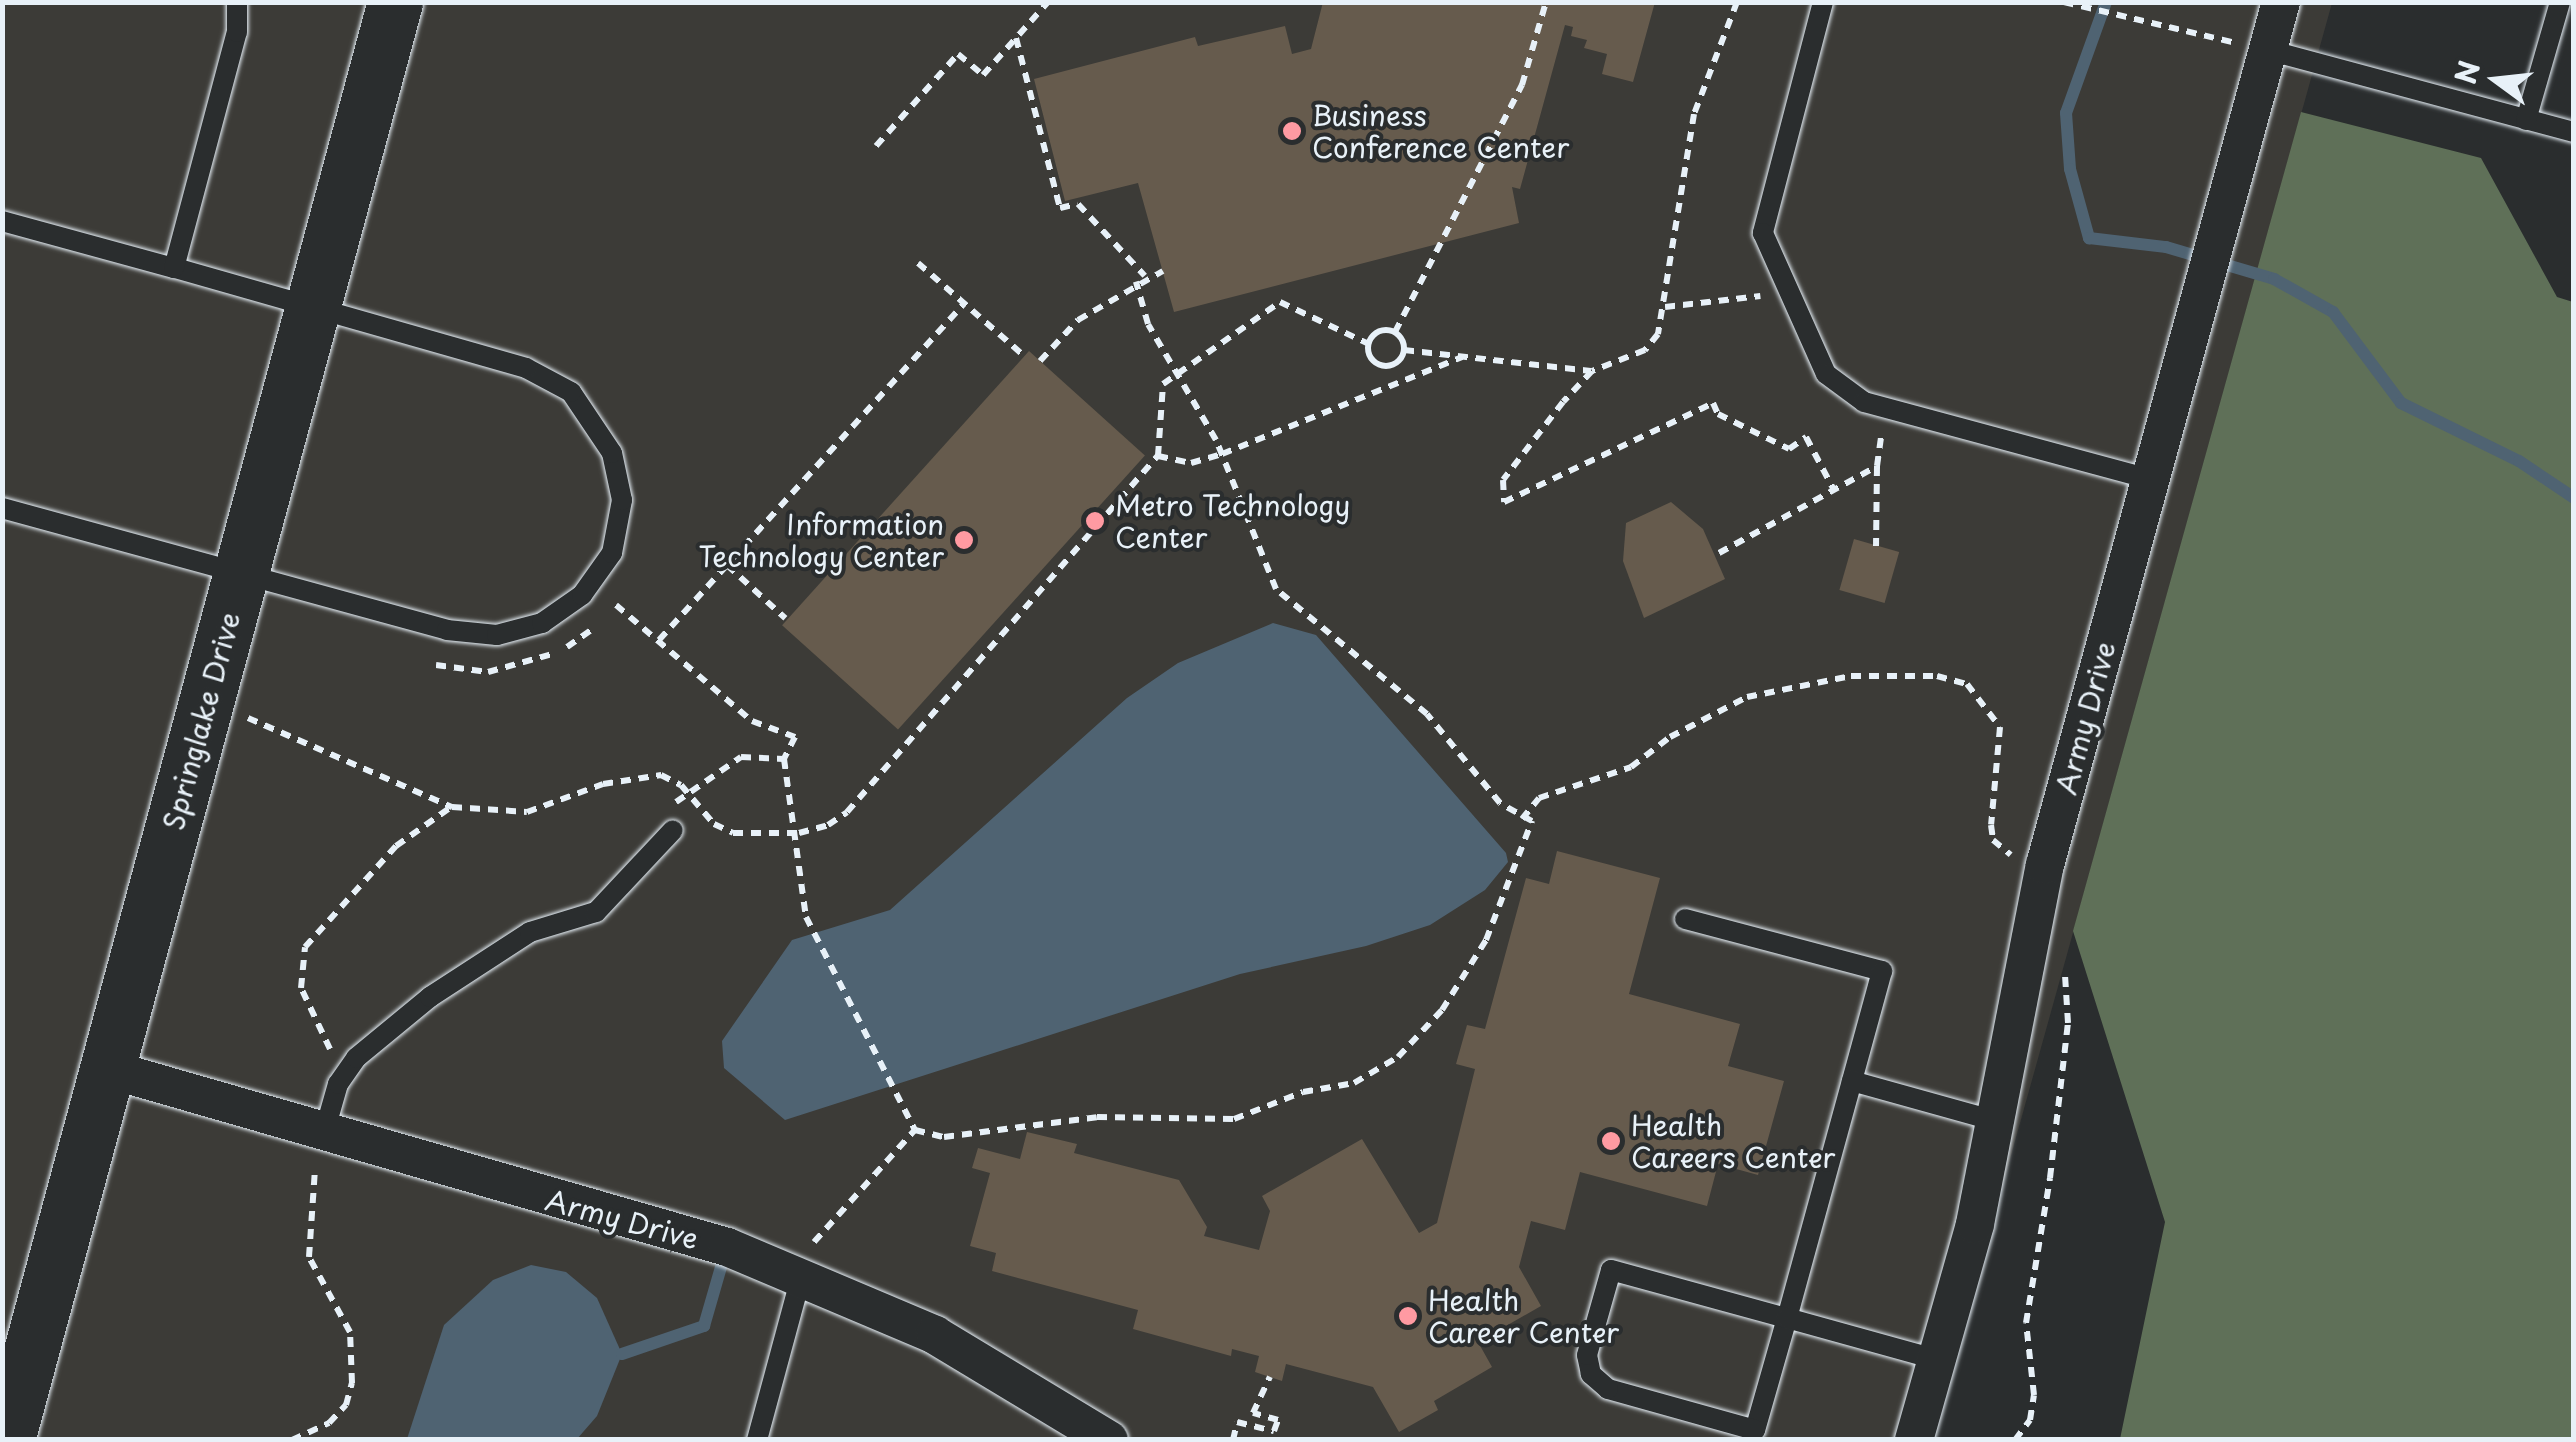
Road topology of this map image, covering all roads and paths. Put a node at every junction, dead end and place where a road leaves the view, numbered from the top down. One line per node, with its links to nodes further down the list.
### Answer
1 (237, 2): 19 (lane)
2 (395, 2): 25 (street, Springlake Drive)
3 (1048, 2): 12 (path)
4 (1172, 2): 5 (path)
5 (1194, 2)
6 (1546, 2): 27 (path)
7 (1737, 2): 26 (path)
8 (1823, 2): 23 (lane)
9 (2064, 2): 13 (path)
10 (2281, 2): 13 (street, Army Drive)
11 (2560, 2): 14 (lane)
12 (1016, 38): 16 (path); 21 (path)
13 (2268, 50): 14 (lane); 37 (street, Army Drive)
14 (2526, 120): 15 (lane)
15 (2574, 132)
16 (876, 146)
17 (2, 221): 19 (lane)
18 (918, 263): 24 (path)
19 (174, 268): 25 (lane)
20 (1162, 271): 21 (path)
21 (1144, 276): 22 (path)
22 (1136, 282): 32 (path); 33 (path)
23 (1786, 293): 26 (path); 37 (lane)
24 (964, 304): 30 (path); 42 (path)
25 (314, 305): 43 (street, Springlake Drive); 43 (lane)
26 (1665, 307): 34 (path)
27 (1395, 332): 28 (path); 29 (path)
28 (1369, 344): 29 (path); 33 (path)
29 (1404, 350): 31 (path)
30 (1022, 354)
31 (1462, 356): 34 (path); 35 (path)
32 (1040, 361)
33 (1180, 372): 35 (path); 36 (path)
34 (1592, 372): 38 (path)
35 (1222, 454): 36 (path); 52 (path)
36 (1158, 456): 54 (path)
37 (2150, 479): 61 (street, Army Drive)
38 (1834, 490): 40 (path); 41 (path)
39 (2, 508): 43 (lane)
40 (1876, 546)
41 (1718, 554)
42 (727, 565): 44 (path); 45 (path)
43 (241, 573): 58 (street, Springlake Drive)
44 (785, 618)
45 (659, 640): 46 (path); 48 (path)
46 (436, 666)
47 (248, 718): 51 (path)
48 (784, 758): 49 (path); 54 (path)
49 (688, 794): 50 (path); 51 (path); 54 (path)
50 (672, 804)
51 (452, 807): 59 (path)
52 (1522, 818): 55 (path); 62 (path)
53 (673, 830): 59 (lane)
54 (799, 832): 62 (path)
55 (2017, 857)
56 (1686, 919): 60 (lane)
57 (2065, 969): 75 (path)
58 (105, 1068): 63 (street, Army Drive); 69 (street, Springlake Drive)
59 (345, 1069): 63 (lane)
60 (1852, 1081): 61 (lane); 66 (lane)
61 (1996, 1121): 67 (street, Army Drive)
62 (915, 1130): 65 (path)
63 (324, 1133): 65 (street, Army Drive)
64 (314, 1171): 70 (path)
65 (807, 1260): 71 (lane); 72 (street, Army Drive)
66 (1786, 1318): 66 (lane); 67 (lane)
67 (1938, 1360): 74 (street, Army Drive)
68 (1270, 1376): 73 (path)
69 (8, 1440)
70 (292, 1440)
71 (757, 1440)
72 (1109, 1440)
73 (1233, 1440)
74 (1914, 1440)
75 (2015, 1440)

